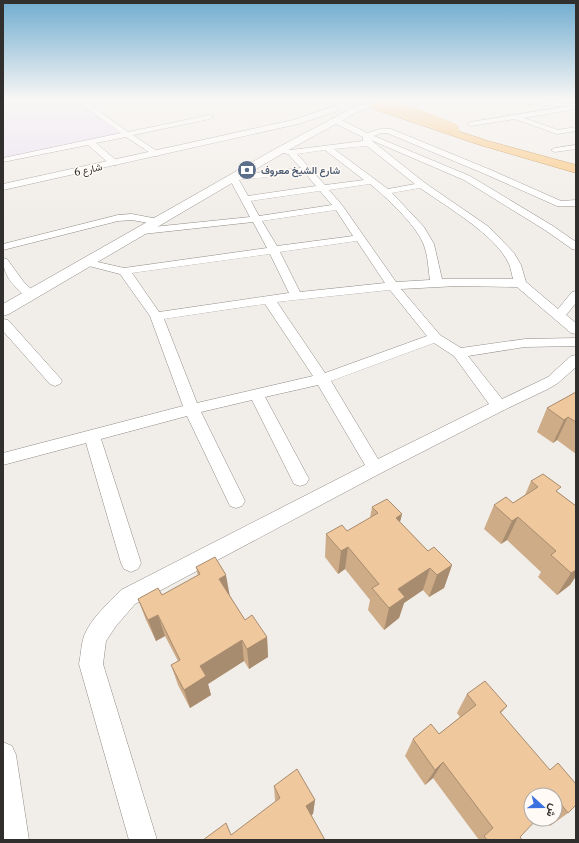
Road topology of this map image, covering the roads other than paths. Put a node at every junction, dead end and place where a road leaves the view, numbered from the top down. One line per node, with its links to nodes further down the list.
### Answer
1 (110, 138): 11 (street)
2 (133, 138): 16 (street)
3 (224, 138): 16 (street, شارع 6)
4 (306, 138): 15 (street)
5 (365, 138): 10 (street)
6 (406, 138): 31 (street)
7 (471, 138): 22 (main road)
8 (494, 138): 21 (main road)
9 (502, 138): 19 (main road)
10 (368, 140): 13 (street); 26 (street); 38 (street)
11 (90, 142): 18 (street); 20 (street)
12 (576, 147): 14 (street)
13 (327, 148): 15 (street); 25 (street)
14 (552, 149): 17 (main road)
15 (286, 151): 23 (street); 24 (street)
16 (155, 154): 20 (street, شارع 6)
17 (576, 156)
18 (3, 160)
19 (576, 160)
20 (114, 163): 27 (street, شارع 6)
21 (576, 165)
22 (576, 169)
23 (307, 170): 24 (street); 28 (street)
24 (233, 178): 30 (street); 34 (street)
25 (372, 181): 28 (street); 29 (street)
26 (422, 185): 29 (street); 44 (street)
27 (3, 187)
28 (323, 188): 30 (street); 32 (street)
29 (386, 192): 43 (street)
30 (245, 199): 33 (street)
31 (576, 203)
32 (339, 207): 33 (street); 36 (street)
33 (257, 219): 35 (street); 39 (street)
34 (159, 222): 35 (street); 37 (street)
35 (143, 231): 41 (street)
36 (359, 238): 39 (street); 45 (street)
37 (3, 247)
38 (576, 247)
39 (274, 251): 42 (street); 48 (street)
40 (3, 261): 46 (street)
41 (89, 262): 42 (street); 46 (street)
42 (124, 271): 51 (street)
43 (436, 283): 44 (street); 45 (street)
44 (520, 283): 52 (street)
45 (393, 286): 48 (street); 55 (street)
46 (31, 295): 50 (street)
47 (576, 295): 52 (street)
48 (296, 296): 49 (street)
49 (269, 300): 51 (street); 59 (street)
50 (3, 311)
51 (156, 316): 63 (street)
52 (559, 316): 54 (street)
53 (3, 323): 60 (street)
54 (576, 330)
55 (435, 338): 57 (street); 59 (street)
56 (576, 342): 57 (street)
57 (459, 353): 62 (street)
58 (576, 359): 62 (street)
59 (322, 379): 61 (street); 66 (street)
60 (55, 381)
61 (256, 394): 63 (street); 67 (street)
62 (499, 406): 66 (street)
63 (192, 409): 64 (street); 68 (street)
64 (92, 435): 65 (street); 69 (street)
65 (3, 459)
66 (375, 468): 72 (street)
67 (300, 479)
68 (236, 501)
69 (131, 563)
70 (3, 755): 71 (street)
71 (15, 840)
72 (143, 840)

